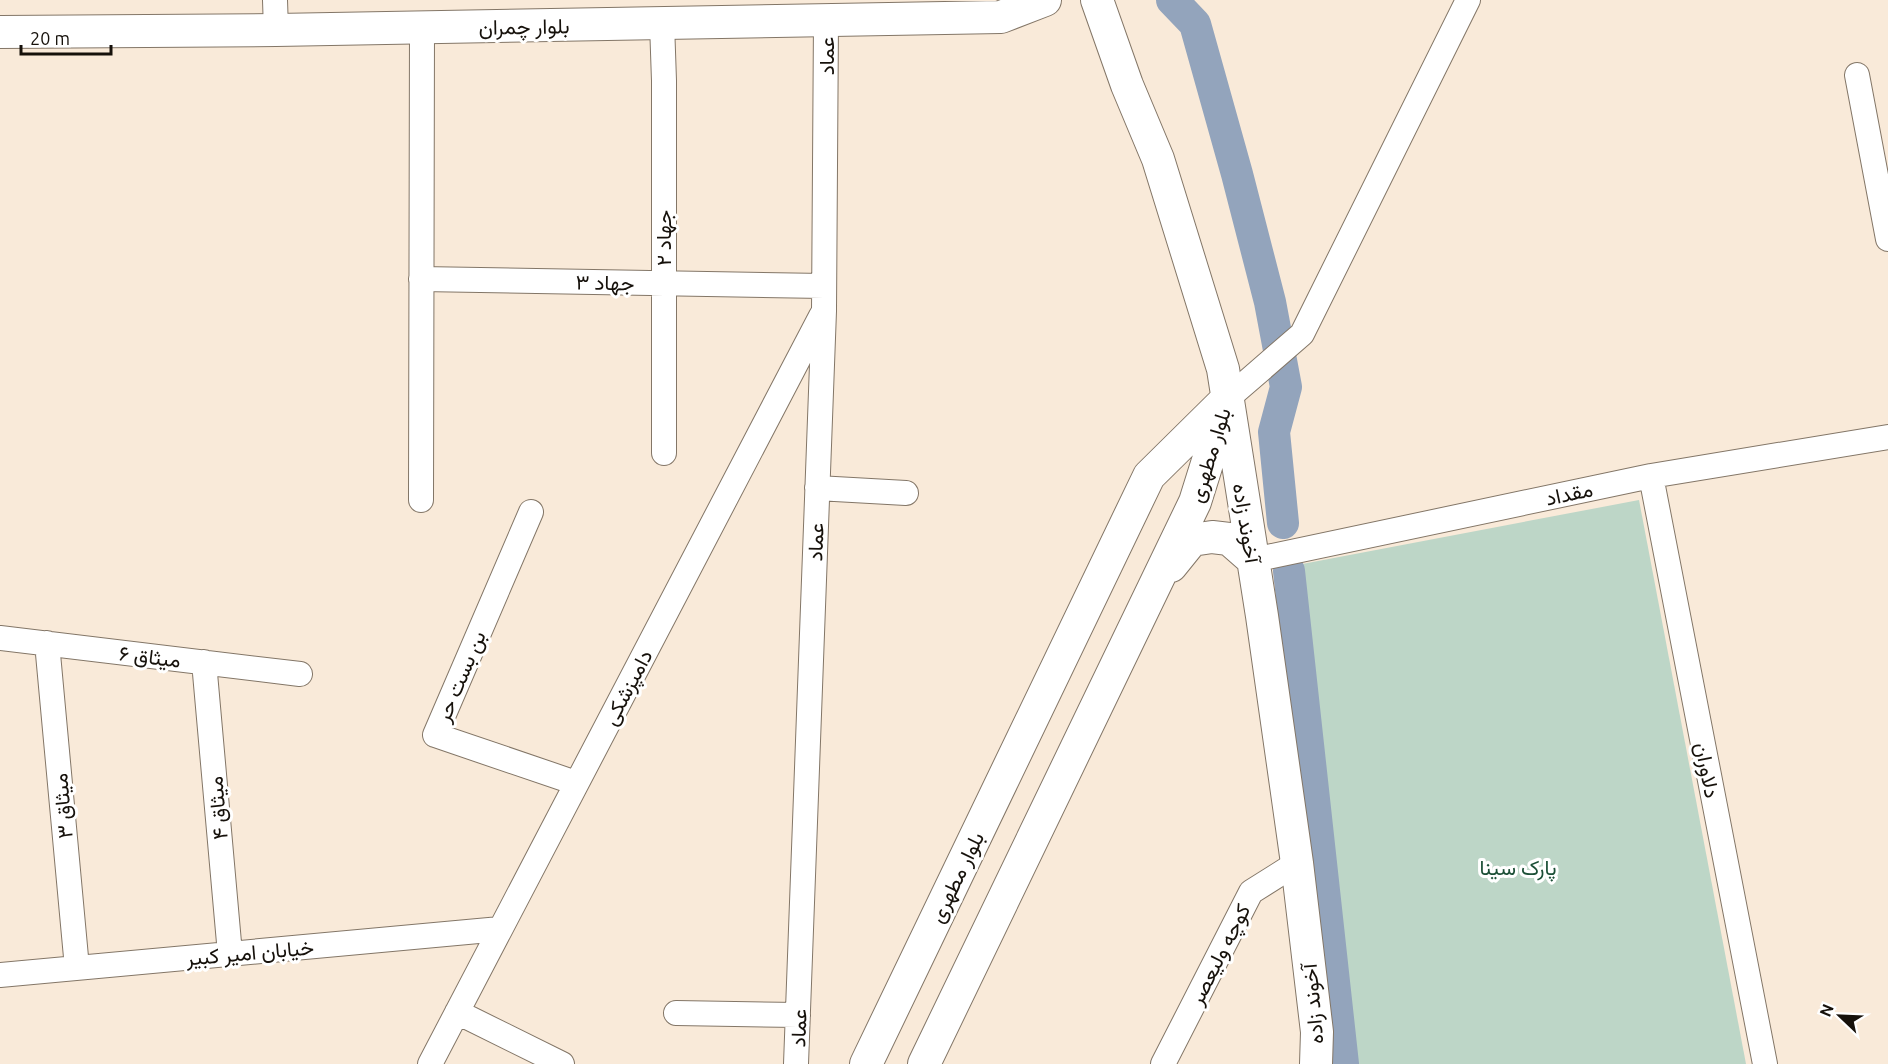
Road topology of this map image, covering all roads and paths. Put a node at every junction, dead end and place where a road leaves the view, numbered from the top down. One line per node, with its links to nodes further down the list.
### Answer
1 (1045, 0): 5 (street, بلوار چمران)
2 (1097, 0): 15 (street, آخوند زاده)
3 (1468, 0): 15 (street)
4 (275, 15): 7 (street, بلوار چمران); 8 (street, بلوار چمران)
5 (826, 20): 6 (street, بلوار چمران); 13 (street, عماد)
6 (662, 23): 7 (street, بلوار چمران); 12 (street, جهاد ۲)
7 (422, 28): 11 (street)
8 (0, 32)
9 (1857, 75): 10 (street)
10 (1888, 239)
11 (422, 279): 12 (street, جهاد ۳); 21 (street)
12 (663, 283): 13 (street, جهاد ۳); 17 (street, جهاد ۲)
13 (824, 286): 14 (street, عماد)
14 (824, 311): 19 (street, عماد); 29 (street, دامپزشکی)
15 (1227, 399): 23 (street, آخوند زاده); 24 (street, بلوار مطهری); 41 (street, بلوار مطهری)
16 (1888, 437): 18 (street, مقداد)
17 (664, 453)
18 (1651, 476): 23 (street, مقداد); 45 (street, دلاوران)
19 (817, 488): 20 (street); 37 (street, عماد)
20 (906, 493)
21 (421, 500)
22 (531, 512): 29 (street, بن بست حر)
23 (1253, 560): 24 (street); 30 (street, آخوند زاده)
24 (1154, 588): 42 (street, بلوار مطهری)
25 (0, 638): 26 (street, میثاق ۶)
26 (47, 643): 27 (street, میثاق ۶); 33 (street, میثاق ۳)
27 (204, 662): 28 (street, میثاق ۶); 32 (street, میثاق ۴)
28 (300, 674)
29 (576, 783): 31 (street, دامپزشکی)
30 (1297, 863): 43 (street, کوچه ولیعصر); 44 (street, آخوند زاده)
31 (500, 929): 32 (street, خیابان امیر کبیر); 35 (street, دامپزشکی)
32 (230, 954): 33 (street, خیابان امیر کبیر)
33 (78, 968): 34 (street, خیابان امیر کبیر)
34 (0, 975)
35 (457, 1012): 38 (street, دامپزشکی); 39 (street)
36 (676, 1013): 37 (street)
37 (798, 1015): 40 (street, عماد)
38 (430, 1064)
39 (562, 1064)
40 (796, 1064)
41 (866, 1064)
42 (924, 1064)
43 (1163, 1064)
44 (1316, 1064)
45 (1766, 1064)

